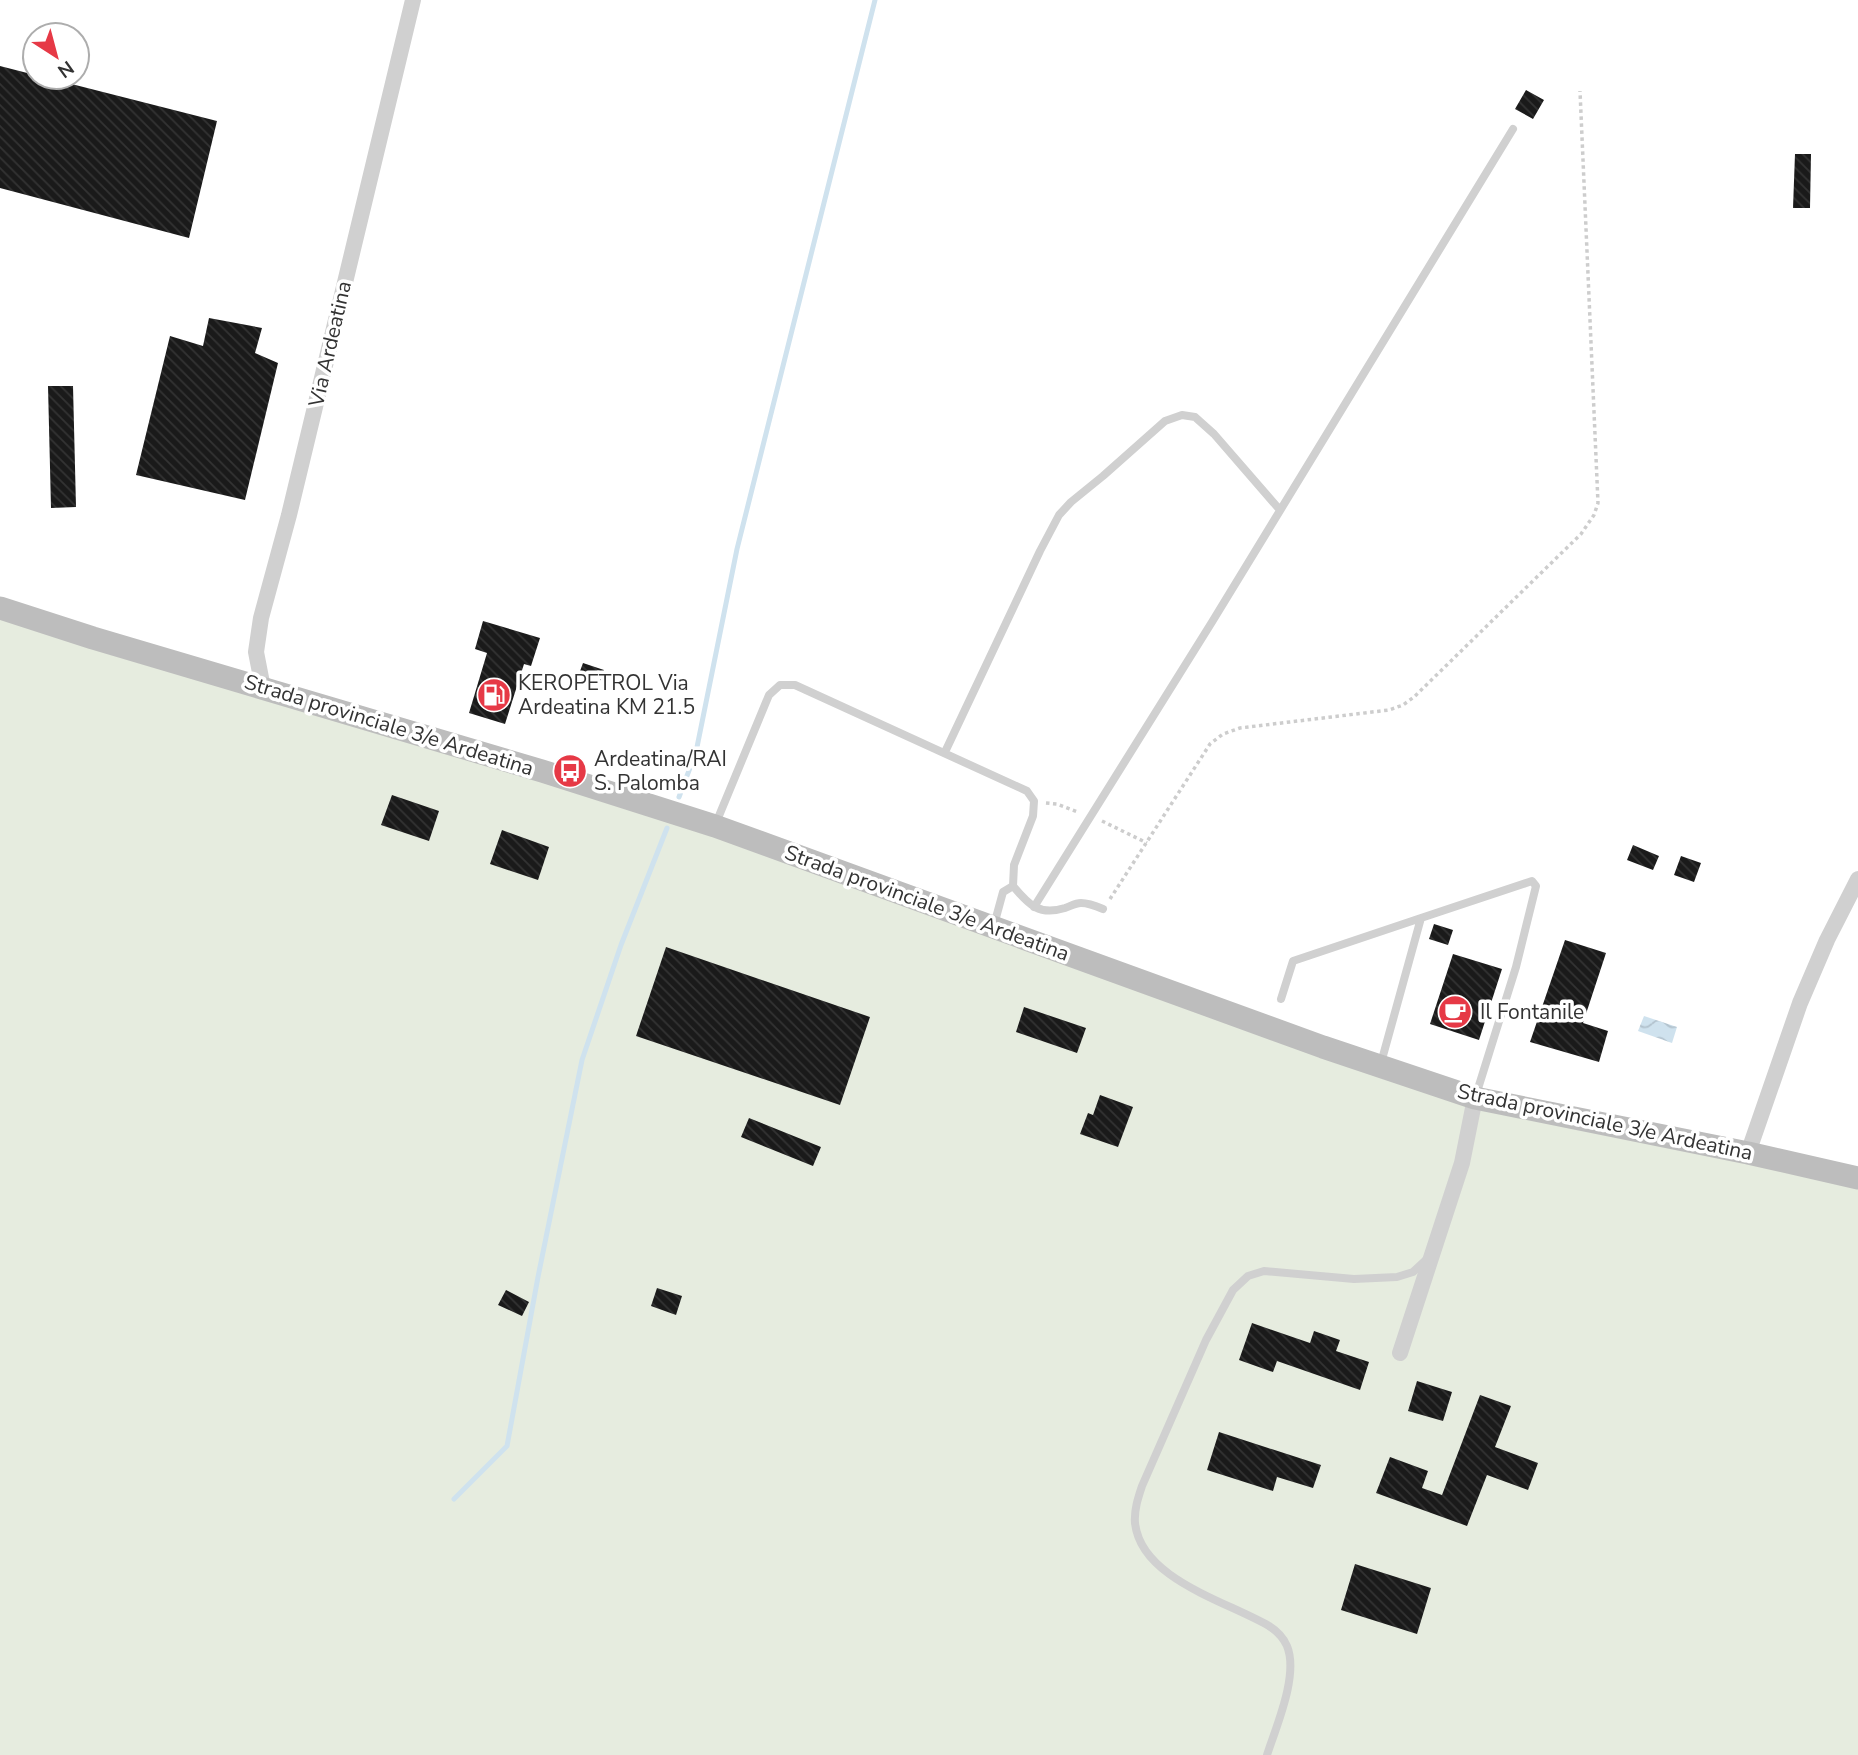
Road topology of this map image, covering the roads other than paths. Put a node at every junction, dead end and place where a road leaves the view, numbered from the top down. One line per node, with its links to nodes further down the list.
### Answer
1 (413, 0): 7 (street, Via Ardeatina)
2 (1513, 129): 3 (lane)
3 (1280, 510): 8 (lane); 12 (lane)
4 (0, 608): 6 (main road, Strada provinciale 3/e Ardeatina)
5 (0, 619): 6 (street)
6 (93, 638): 7 (main road, Strada provinciale 3/e Ardeatina)
7 (263, 688): 9 (main road, Strada provinciale 3/e Ardeatina)
8 (945, 752): 9 (lane); 11 (lane)
9 (715, 826): 15 (main road, Strada provinciale 3/e Ardeatina)
10 (1858, 879): 19 (street)
11 (1013, 886): 12 (lane); 15 (lane)
12 (1034, 907): 13 (lane)
13 (1103, 909)
14 (1421, 918): 16 (lane); 17 (lane); 18 (lane)
15 (993, 928): 17 (main road, Strada provinciale 3/e Ardeatina)
16 (1281, 999)
17 (1380, 1066): 18 (main road, Strada provinciale 3/e Ardeatina)
18 (1475, 1098): 19 (main road, Strada provinciale 3/e Ardeatina); 21 (street)
19 (1748, 1153): 20 (main road, Strada provinciale 3/e Ardeatina)
20 (1858, 1178)
21 (1432, 1252): 22 (street); 23 (lane)
22 (1400, 1353)
23 (1267, 1755)

